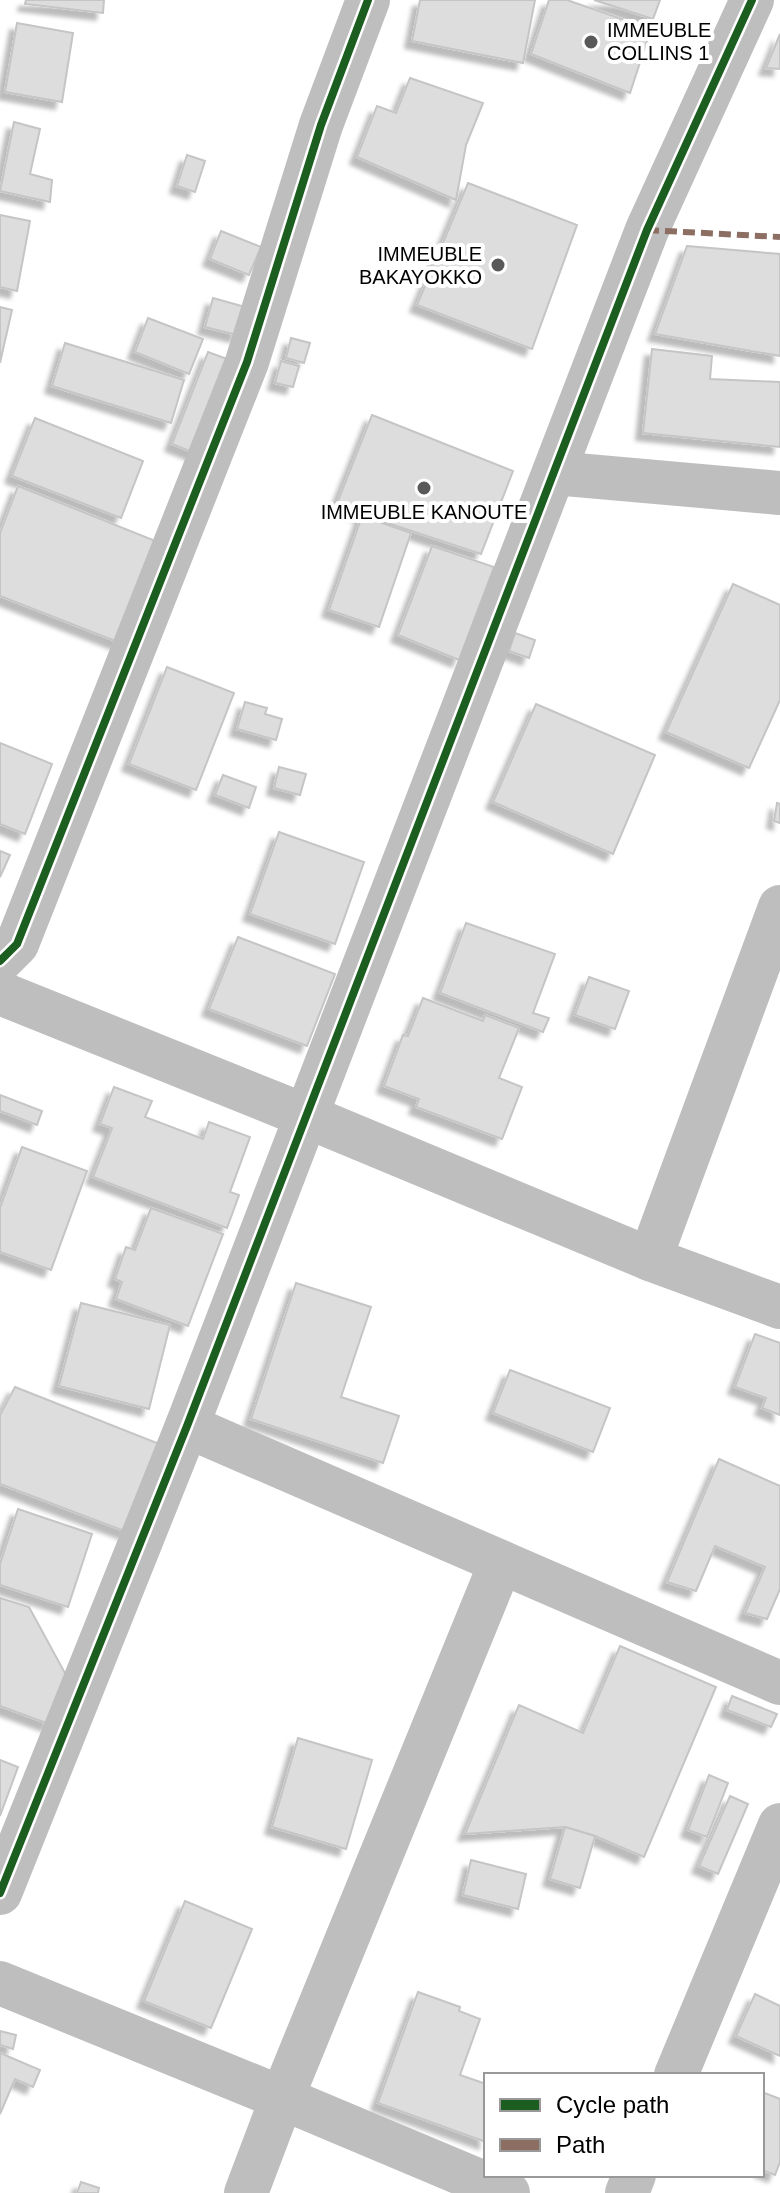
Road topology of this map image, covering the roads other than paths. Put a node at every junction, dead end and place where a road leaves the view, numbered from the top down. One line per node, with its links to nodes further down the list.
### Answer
1 (368, 0): 6 (street)
2 (752, 0): 3 (street)
3 (554, 473): 4 (street); 8 (street)
4 (780, 493)
5 (778, 923): 9 (street)
6 (0, 961)
7 (0, 993): 8 (street)
8 (306, 1116): 9 (street); 11 (street)
9 (650, 1259): 10 (street)
10 (780, 1307)
11 (187, 1426): 12 (street); 15 (street)
12 (501, 1562): 13 (street); 18 (street)
13 (780, 1683)
14 (780, 1825): 17 (street)
15 (0, 1893)
16 (0, 1983): 18 (street)
17 (677, 2073)
18 (282, 2098): 19 (street); 20 (street)
19 (246, 2193)
20 (508, 2193)

